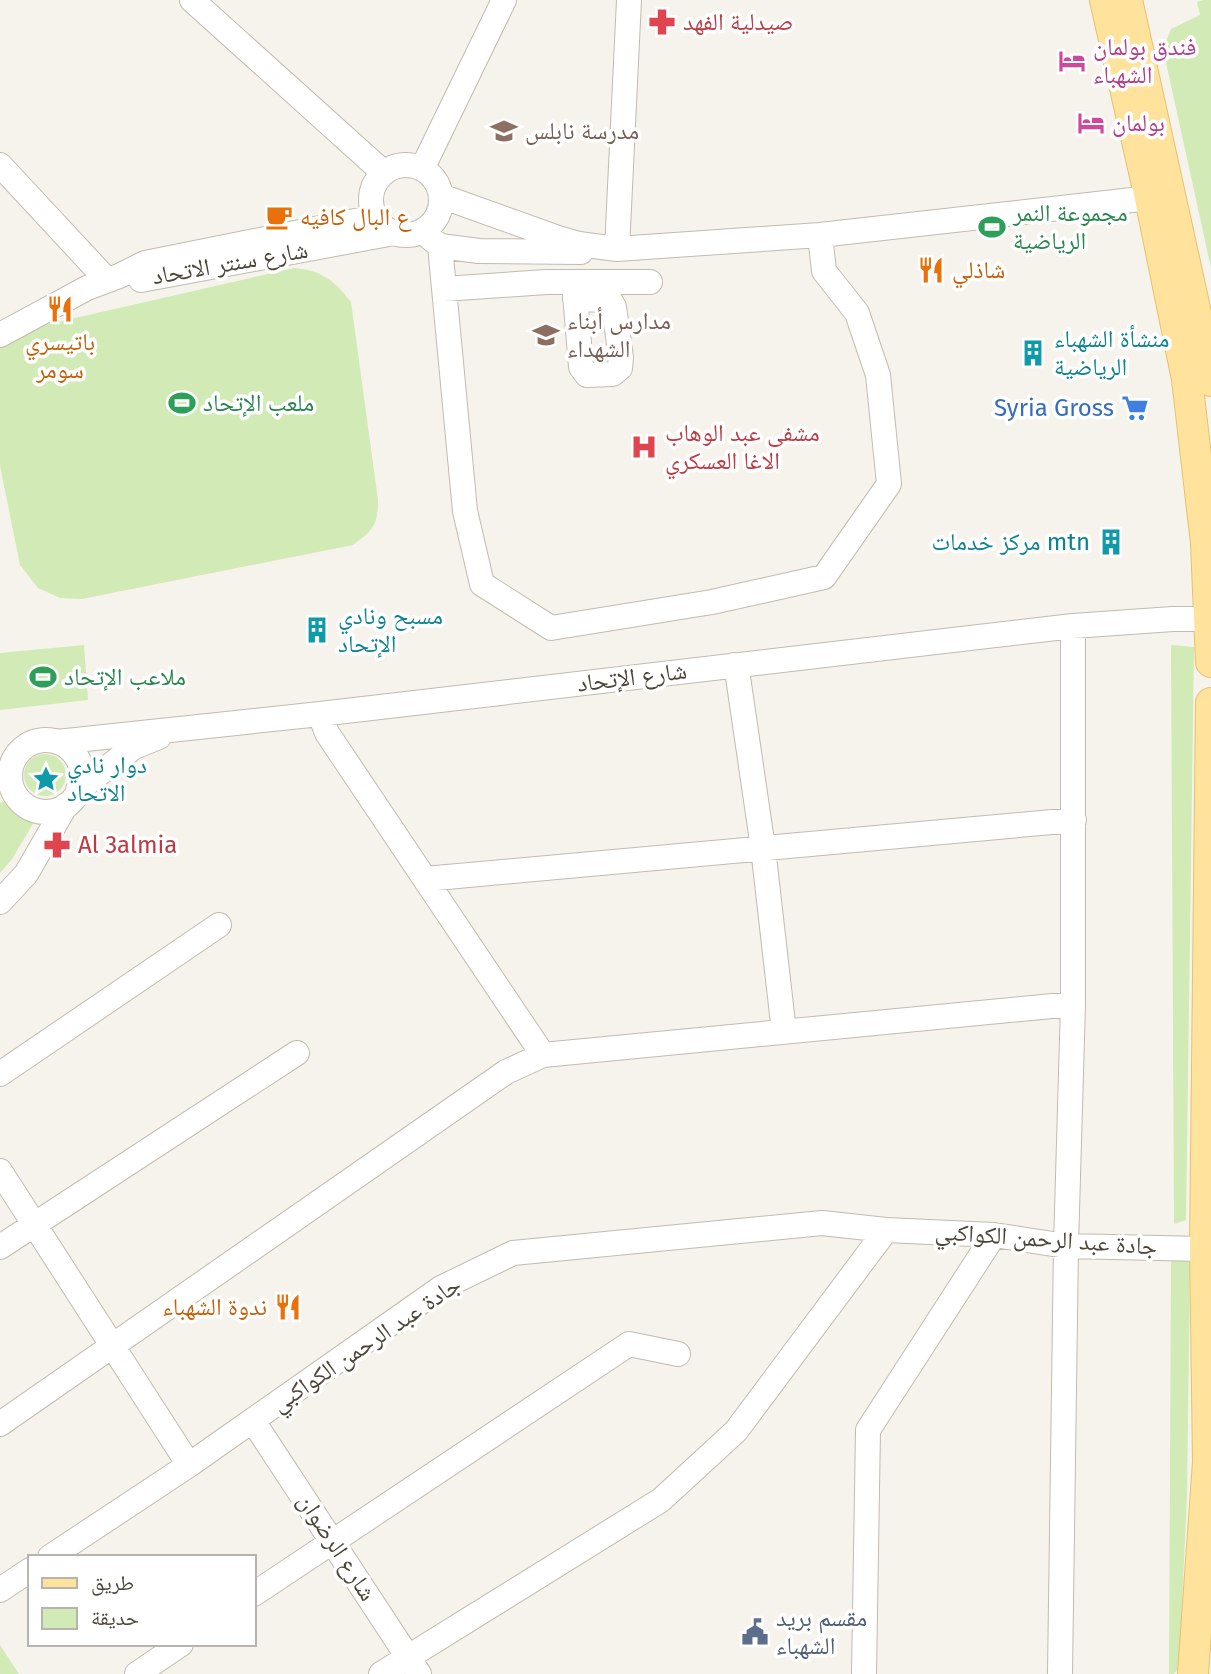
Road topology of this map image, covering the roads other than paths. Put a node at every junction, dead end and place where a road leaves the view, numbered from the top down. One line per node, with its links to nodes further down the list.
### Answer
1 (192, 0): 8 (street)
2 (504, 0): 7 (street)
3 (629, 0): 15 (street)
4 (1105, 0): 10 (main road)
5 (1127, 0): 20 (main road)
6 (0, 165): 16 (street)
7 (422, 169): 8 (street); 9 (street)
8 (384, 173): 11 (street)
9 (441, 196): 14 (street); 15 (street)
10 (1150, 198): 13 (street); 21 (main road)
11 (375, 217): 12 (street); 16 (street, شارع سنتر الاتحاد)
12 (394, 233): 14 (street); 16 (street, شارع سنتر الاتحاد)
13 (820, 235): 15 (street); 18 (street)
14 (432, 238): 15 (street); 18 (street)
15 (612, 249)
16 (113, 278): 19 (street)
17 (650, 282): 18 (street)
18 (444, 289)
19 (0, 335)
20 (1211, 381)
21 (1210, 609): 22 (street, شارع الإتحاد); 23 (main road)
22 (1073, 626): 24 (street, شارع الإتحاد); 32 (street)
23 (1211, 662)
24 (734, 665): 26 (street, شارع الإتحاد); 33 (street)
25 (1211, 703): 48 (main road)
26 (320, 714): 27 (street, شارع الإتحاد); 34 (street)
27 (181, 727): 28 (street, شارع الإتحاد); 31 (street)
28 (57, 742): 29 (street); 31 (street)
29 (10, 750): 30 (street)
30 (4, 789): 31 (street)
31 (72, 798): 35 (street)
32 (1074, 820): 33 (street); 37 (street)
33 (763, 848): 34 (street); 38 (street)
34 (425, 879): 40 (street)
35 (0, 902)
36 (219, 925): 41 (street)
37 (1073, 1004): 38 (street); 46 (street)
38 (784, 1032): 40 (street)
39 (297, 1053): 43 (street)
40 (543, 1055): 49 (street)
41 (0, 1074)
42 (0, 1171): 43 (street)
43 (34, 1224): 47 (street); 49 (street)
44 (886, 1230): 45 (street, جادة عبد الرحمن الكواكبي); 51 (street, جادة عبد الرحمن الكواكبي); 60 (street)
45 (994, 1235): 46 (street, جادة عبد الرحمن الكواكبي); 63 (street)
46 (1066, 1246): 48 (street, جادة عبد الرحمن الكواكبي); 64 (street)
47 (0, 1247)
48 (1205, 1249): 65 (main road)
49 (112, 1346): 52 (street); 53 (street)
50 (678, 1354): 54 (street)
51 (253, 1421): 53 (street, جادة عبد الرحمن الكواكبي); 54 (street, شارع الرضوان)
52 (0, 1424)
53 (189, 1465): 55 (street, جادة عبد الرحمن الكواكبي)
54 (333, 1540): 58 (street); 60 (street, شارع الرضوان)
55 (53, 1555)
56 (28, 1571): 57 (street)
57 (0, 1590)
58 (256, 1593)
59 (178, 1646): 61 (street)
60 (414, 1666): 62 (street)
61 (137, 1674)
62 (381, 1674)
63 (864, 1674)
64 (1060, 1674)
65 (1193, 1674)

